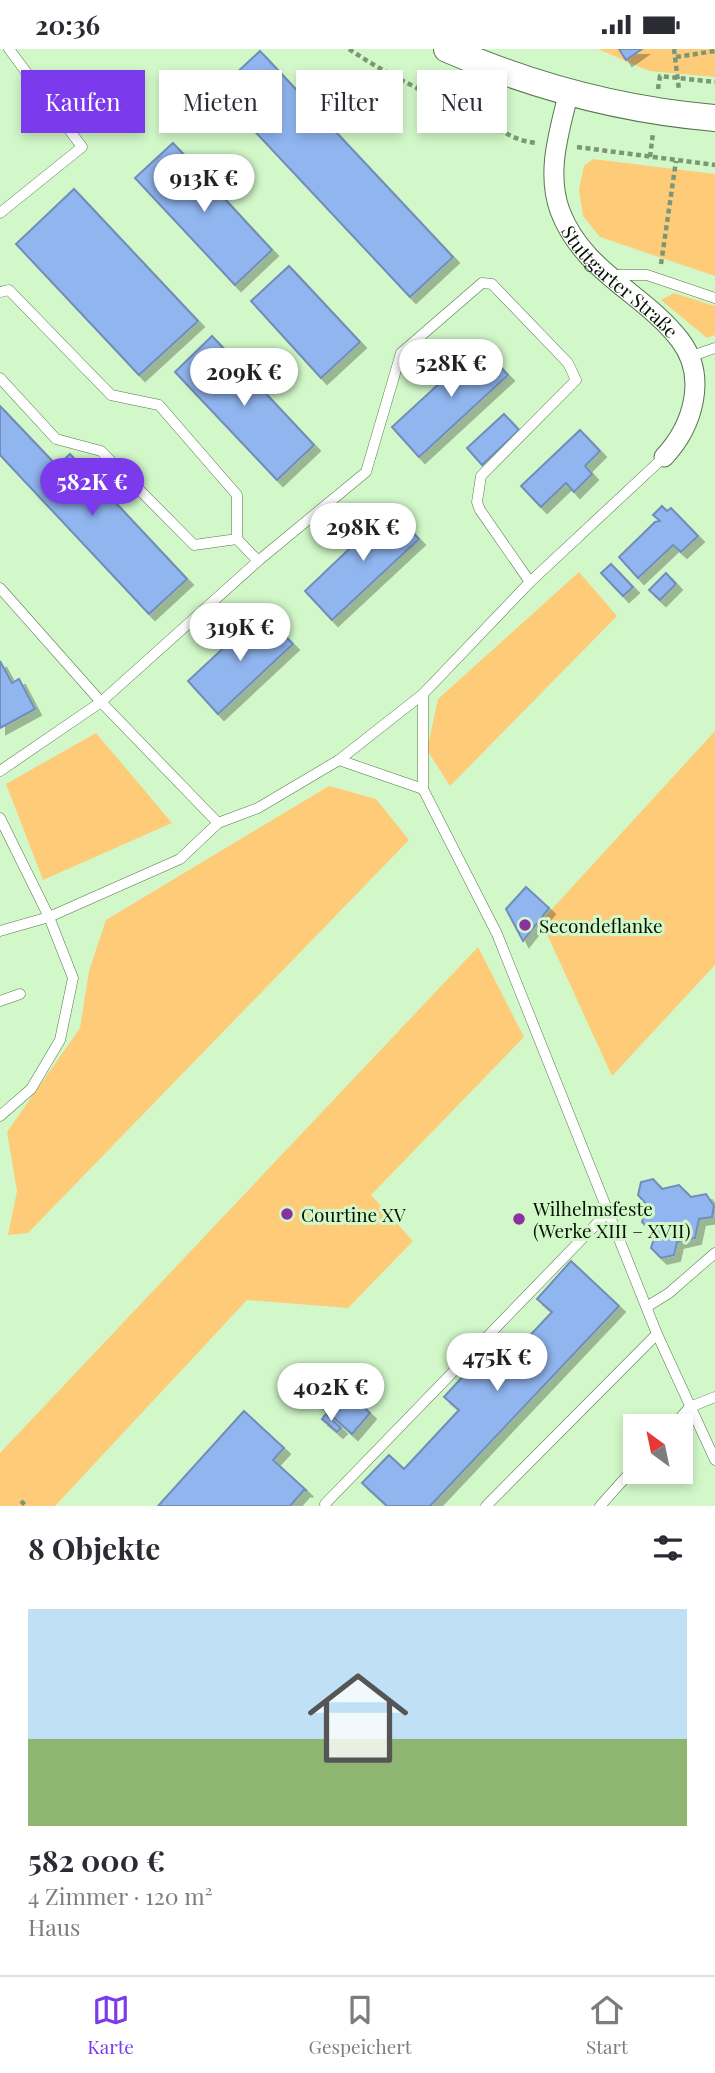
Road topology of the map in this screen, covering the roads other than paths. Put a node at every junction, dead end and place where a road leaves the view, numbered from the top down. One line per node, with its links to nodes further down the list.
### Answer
1 (9, 49): 5 (lane)
2 (447, 49): 3 (main road)
3 (568, 95): 4 (main road); 6 (street, Stuttgarter Straße)
4 (715, 118)
5 (0, 213)
6 (607, 275): 8 (lane); 10 (street, Stuttgarter Straße)
7 (0, 292): 13 (lane)
8 (715, 298)
9 (715, 348): 10 (lane)
10 (689, 357): 12 (street, Stuttgarter Straße)
11 (0, 378): 13 (lane)
12 (664, 457): 15 (lane)
13 (237, 539): 14 (lane)
14 (258, 561): 15 (lane); 18 (lane)
15 (530, 582): 17 (lane)
16 (0, 588): 18 (lane)
17 (423, 694): 19 (lane); 21 (lane)
18 (101, 702): 20 (lane); 23 (lane)
19 (339, 760): 21 (lane); 23 (lane)
20 (0, 771)
21 (423, 789): 29 (lane)
22 (0, 818): 24 (lane)
23 (218, 823): 24 (lane)
24 (49, 917): 25 (lane); 28 (lane)
25 (0, 931)
26 (20, 994): 27 (lane)
27 (0, 1001)
28 (0, 1116)
29 (608, 1212): 31 (lane); 38 (lane)
30 (715, 1253): 31 (lane)
31 (648, 1306): 32 (lane)
32 (657, 1334): 34 (lane); 39 (lane)
33 (715, 1397): 34 (lane)
34 (690, 1407): 35 (lane); 36 (lane)
35 (684, 1414)
36 (715, 1460)
37 (623, 1480): 40 (lane)
38 (325, 1504)
39 (486, 1506)
40 (600, 1506)

